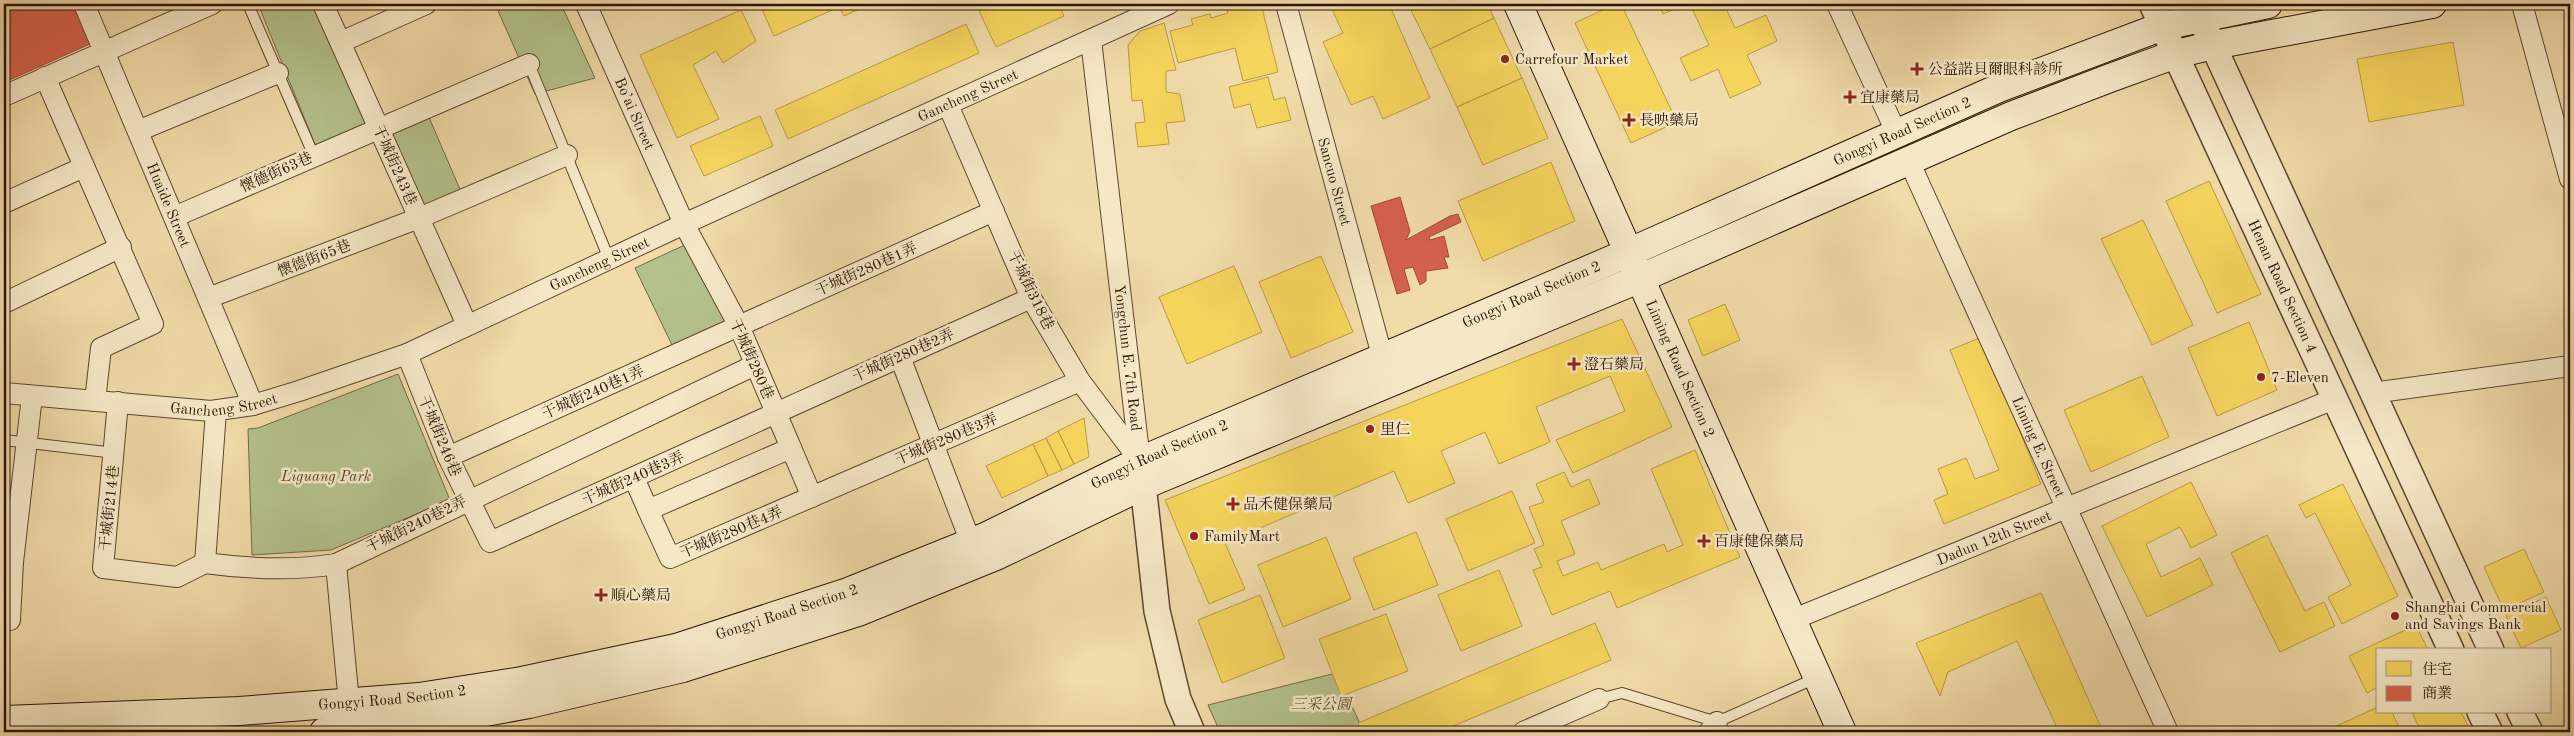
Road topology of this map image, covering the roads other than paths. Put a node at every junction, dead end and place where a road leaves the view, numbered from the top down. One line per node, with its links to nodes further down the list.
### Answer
1 (84, 4): 19 (street, Huaide Street)
2 (212, 4): 19 (street)
3 (248, 4): 22 (lane)
4 (323, 4): 17 (street, 干城街243巷)
5 (426, 4): 17 (street)
6 (586, 4): 38 (street, Bo’ai Street)
7 (1170, 4): 16 (street, Gancheng Street)
8 (1286, 4): 50 (street, Sancuo Street)
9 (1518, 4): 40 (main road, Liming Road Section 2)
10 (1837, 4): 28 (street)
11 (2268, 4): 14 (main road, Gongyi Road Section 2)
12 (2432, 4): 18 (main road, Gongyi Road Section 2)
13 (2522, 4): 33 (street)
14 (2197, 10): 15 (main road, Gongyi Road Section 2); 18 (street)
15 (2157, 15): 20 (street, Henan Road Section 4); 28 (main road, Gongyi Road Section 2)
16 (1091, 40): 25 (street, Gancheng Street); 69 (street, Yongchun E. 7th Road)
17 (341, 42): 26 (street, 干城街243巷)
18 (2214, 45): 20 (main road, Gongyi Road Section 2); 55 (street)
19 (104, 50): 23 (street); 27 (street, Huaide Street)
20 (2176, 54): 31 (main road, Gongyi Road Section 2); 57 (street, Henan Road Section 4)
21 (529, 64): 26 (street, 懷德街63巷); 29 (lane)
22 (278, 73): 27 (street); 30 (lane)
23 (44, 77): 24 (street); 32 (street)
24 (4, 96)
25 (948, 105): 35 (street, 干城街318巷); 38 (street, Gancheng Street)
26 (378, 128): 30 (street, 懷德街63巷); 37 (street, 干城街243巷)
27 (138, 130): 36 (street, Huaide Street)
28 (1896, 134): 40 (main road, Gongyi Road Section 2)
29 (567, 155): 37 (street, 懷德街65巷); 41 (lane)
30 (314, 156): 36 (street, 懷德街63巷)
31 (1909, 160): 42 (main road, Gongyi Road Section 2); 73 (street, Liming E. Street)
32 (84, 166): 34 (street); 39 (street)
33 (2570, 176)
34 (4, 203)
35 (994, 211): 44 (street, 干城街318巷); 47 (street, 干城街280巷1弄)
36 (174, 217): 43 (street, Huaide Street)
37 (419, 218): 43 (street, 懷德街65巷); 46 (street, 干城街243巷)
38 (684, 224): 41 (street, Gancheng Street); 47 (street, 干城街280巷)
39 (121, 247): 45 (street); 58 (street)
40 (1630, 252): 42 (main road, Liming Road Section 2); 50 (main road, Gongyi Road Section 2)
41 (609, 259): 46 (street, Gancheng Street)
42 (1641, 278): 69 (main road, Gongyi Road Section 2); 80 (main road, Liming Road Section 2)
43 (208, 298): 60 (street, Huaide Street)
44 (1031, 298): 49 (street, 干城街280巷2弄); 53 (street, 干城街318巷)
45 (4, 303)
46 (468, 326): 48 (street, Gancheng Street)
47 (739, 326): 51 (street, 干城街280巷); 68 (street, 干城街240巷1弄)
48 (407, 354): 60 (street, Gancheng Street); 68 (street, 干城街246巷)
49 (900, 357): 62 (street, 干城街280巷2弄); 65 (street)
50 (1383, 359): 69 (main road, Gongyi Road Section 2)
51 (755, 365): 62 (street, 干城街280巷); 72 (street, 干城街240巷2弄)
52 (2570, 366): 55 (street)
53 (1080, 381): 65 (street, 干城街280巷3弄); 69 (street, 干城街318巷)
54 (4, 393): 56 (street, Gancheng Street)
55 (2372, 393): 83 (street)
56 (32, 396): 58 (street, Gancheng Street); 64 (street)
57 (2334, 398): 73 (street, Dadun 12th Street); 82 (street, Henan Road Section 4)
58 (95, 401): 59 (street, Gancheng Street)
59 (118, 402): 61 (street, Gancheng Street); 67 (street, 干城街214巷)
60 (253, 406): 61 (street, Gancheng Street)
61 (216, 411): 78 (street)
62 (776, 413): 66 (street, 干城街280巷); 70 (street, 干城街240巷3弄)
63 (4, 440): 64 (lane)
64 (26, 443): 67 (lane); 77 (street)
65 (933, 444): 71 (street, 干城街280巷3弄); 76 (street)
66 (791, 448): 71 (street, 干城街280巷); 74 (street)
67 (114, 453): 78 (street, 干城街214巷)
68 (448, 457): 72 (street, 干城街246巷)
69 (1142, 473): 76 (main road, Gongyi Road Section 2); 92 (main road, Gongyi Road Section 2); 94 (street, Yongchun E. 7th Road)
70 (634, 478): 74 (street); 75 (street, 干城街240巷3弄)
71 (812, 497): 74 (street, 干城街280巷4弄)
72 (468, 499): 75 (street, 干城街246巷); 79 (street, 干城街240巷2弄)
73 (2068, 506): 80 (street, Dadun 12th Street); 97 (street, Liming E. Street)
74 (648, 510)
75 (490, 542)
76 (971, 542): 85 (main road, Gongyi Road Section 2)
77 (8, 562): 81 (street)
78 (205, 563): 79 (street, 干城街240巷2弄)
79 (336, 564): 87 (street)
80 (1794, 619): 84 (main road, Liming Road Section 2)
81 (10, 620)
82 (2450, 648)
83 (2490, 648)
84 (1817, 678): 91 (lane); 96 (main road, Liming Road Section 2)
85 (419, 697): 87 (main road, Gongyi Road Section 2); 92 (street)
86 (1599, 700): 91 (lane); 95 (street)
87 (349, 703): 90 (main road, Gongyi Road Section 2)
88 (2481, 714): 98 (street)
89 (2521, 714): 99 (street)
90 (4, 720)
91 (1713, 727)
92 (427, 728): 93 (main road, Gongyi Road Section 2)
93 (324, 732)
94 (1192, 732)
95 (1522, 732)
96 (1842, 732)
97 (2168, 732)
98 (2490, 732)
99 (2530, 732)

